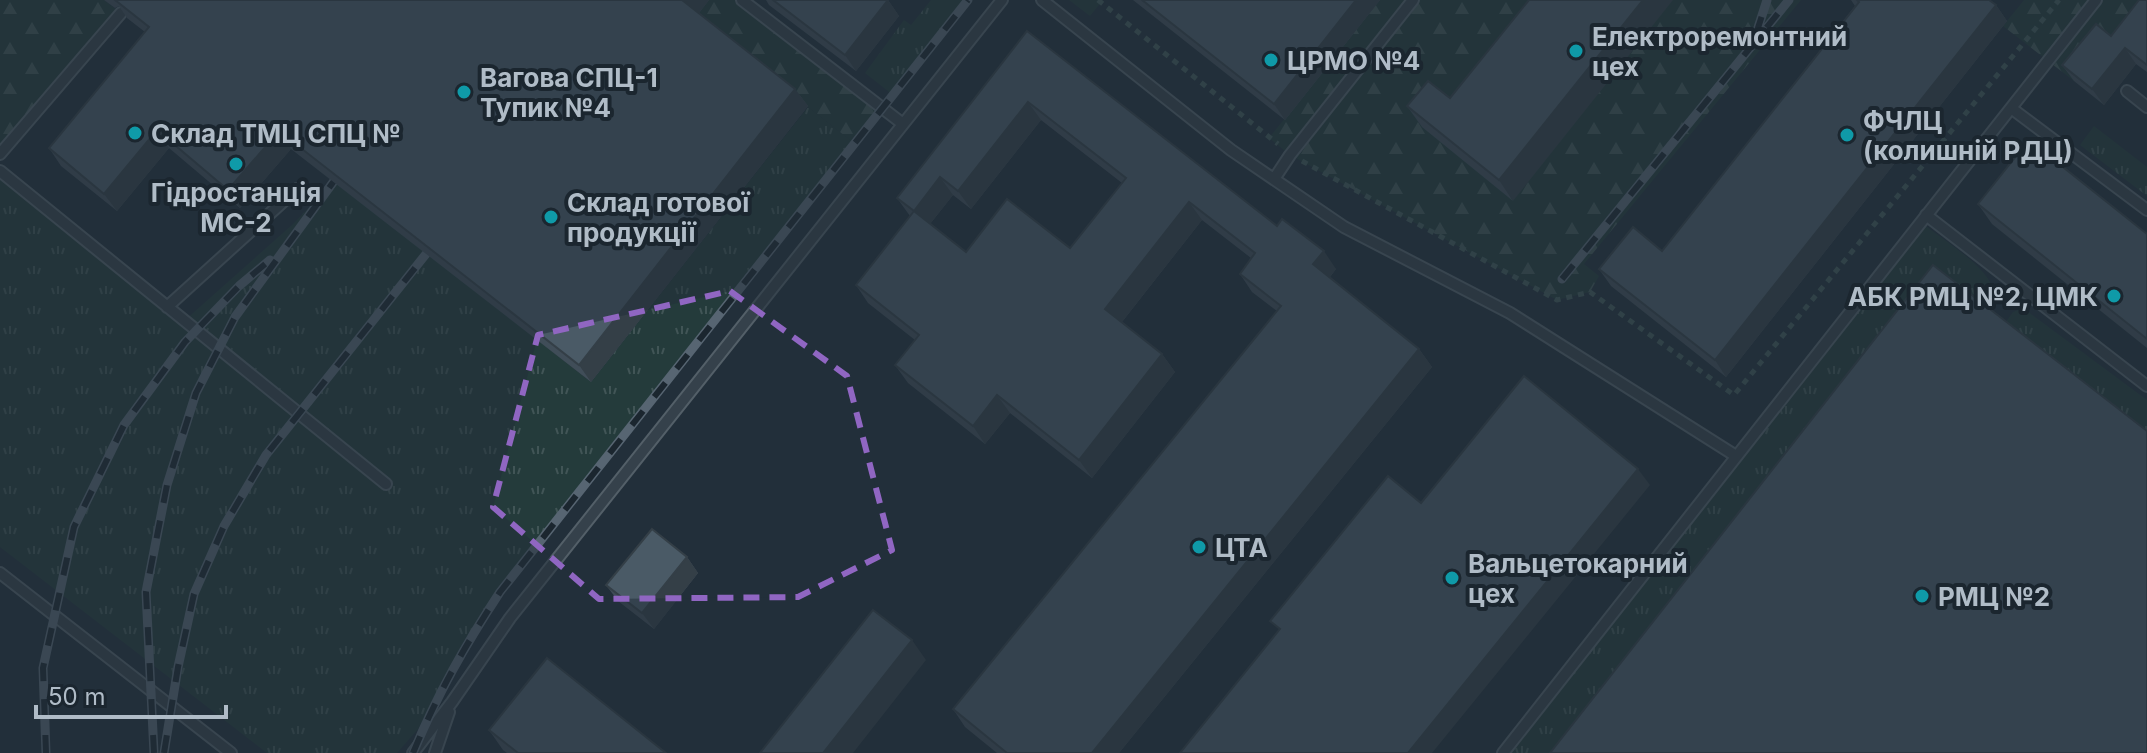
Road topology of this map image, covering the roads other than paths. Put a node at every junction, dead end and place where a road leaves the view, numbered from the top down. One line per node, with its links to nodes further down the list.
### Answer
1 (742, 0): 10 (lane)
2 (1002, 0): 10 (lane)
3 (1042, 0): 13 (lane)
4 (1413, 0): 13 (lane)
5 (2096, 0): 9 (lane)
6 (121, 13): 11 (lane)
7 (2127, 91): 8 (lane)
8 (2145, 101)
9 (2011, 108): 15 (lane); 16 (lane)
10 (903, 124): 22 (lane)
11 (0, 154)
12 (0, 171): 17 (lane)
13 (1274, 179): 19 (lane)
14 (297, 189): 17 (lane)
15 (2147, 210)
16 (1926, 215): 18 (lane); 19 (lane)
17 (167, 307): 20 (lane)
18 (2147, 386)
19 (1736, 456): 26 (lane)
20 (386, 484)
21 (0, 573): 23 (lane)
22 (452, 702): 24 (lane); 25 (lane)
23 (231, 753)
24 (413, 753)
25 (435, 753)
26 (1503, 753)

